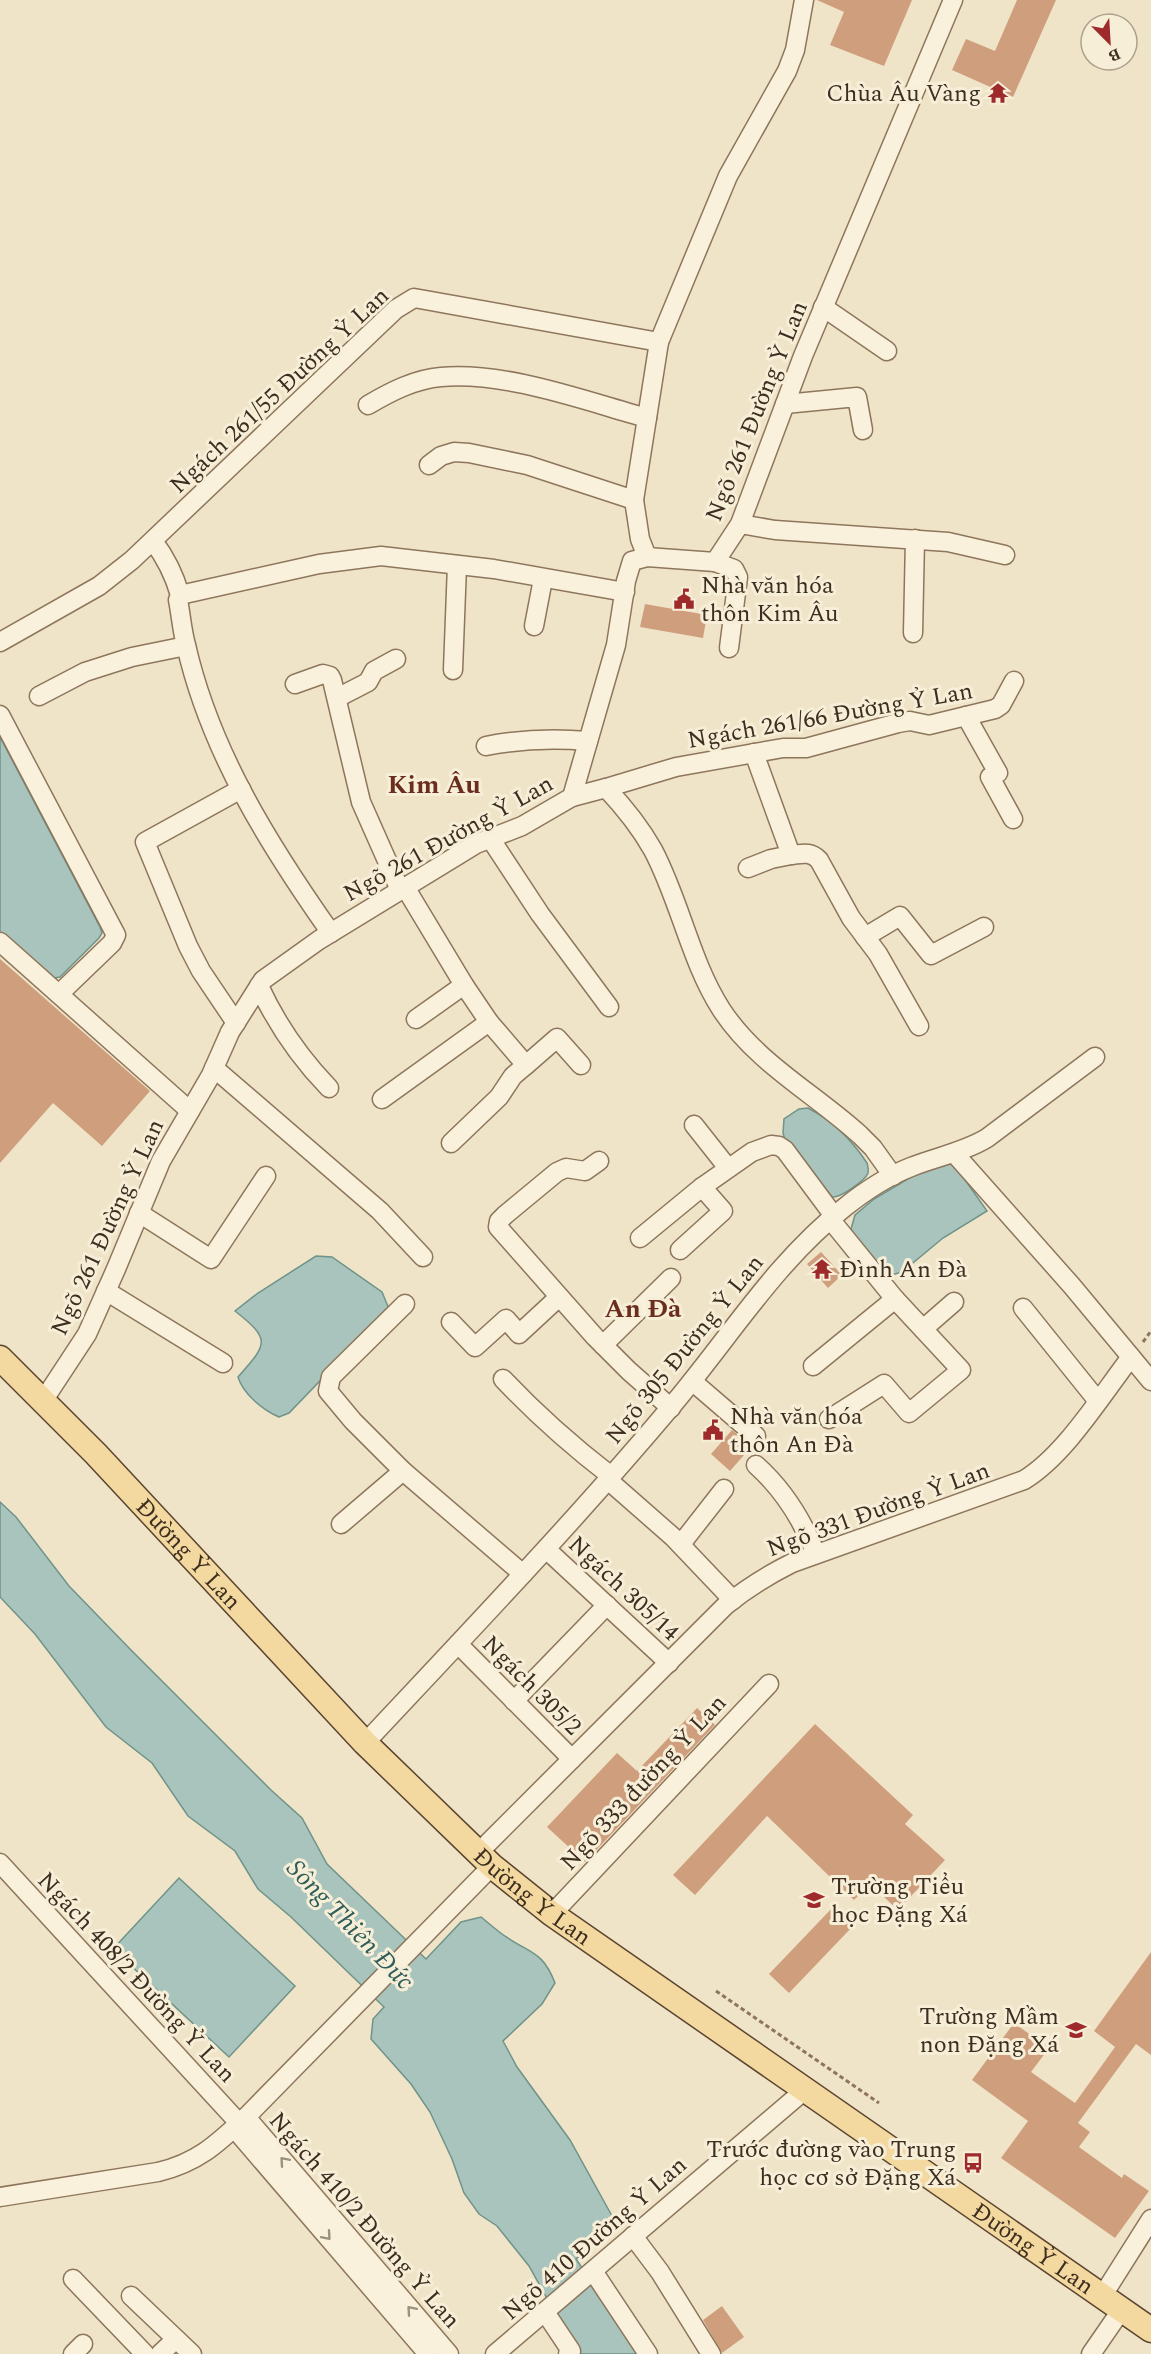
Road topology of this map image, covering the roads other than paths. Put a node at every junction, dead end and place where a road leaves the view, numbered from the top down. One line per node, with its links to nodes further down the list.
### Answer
1 (804, 0): 4 (street)
2 (953, 0): 3 (street, Ngõ 261 Đường Ỷ Lan)
3 (823, 307): 5 (street); 6 (street, Ngõ 261 Đường Ỷ Lan)
4 (659, 342): 8 (street); 14 (street, Ngách 261/55 Đường Ỷ Lan)
5 (887, 351)
6 (785, 404): 9 (street); 12 (street, Ngõ 261 Đường Ỷ Lan)
7 (368, 405): 8 (street)
8 (647, 418): 11 (street)
9 (863, 430)
10 (429, 465): 11 (street)
11 (634, 500): 16 (street)
12 (740, 524): 13 (street); 17 (street, Ngõ 261 Đường Ỷ Lan)
13 (915, 539): 15 (street); 23 (street)
14 (153, 541): 21 (street); 24 (street, Ngách 261/55 Đường Ỷ Lan)
15 (1005, 555)
16 (647, 557): 17 (street); 20 (street, Ngõ 261 Đường Ỷ Lan)
17 (715, 562): 26 (street)
18 (457, 565): 19 (street); 21 (street); 28 (street)
19 (543, 579): 20 (street); 22 (street)
20 (625, 592): 35 (street, Ngõ 261 Đường Ỷ Lan)
21 (180, 595): 25 (street)
22 (534, 626)
23 (913, 633)
24 (0, 642)
25 (186, 646): 31 (street); 39 (street)
26 (729, 648)
27 (396, 659): 32 (street)
28 (453, 670)
29 (1014, 681): 34 (street, Ngách 261/66 Đường Ỷ Lan)
30 (295, 684): 32 (street)
31 (39, 696)
32 (337, 698): 45 (street)
33 (0, 715): 52 (street)
34 (966, 716): 37 (street, Ngách 261/66 Đường Ỷ Lan); 41 (street)
35 (588, 741): 36 (street); 40 (street, Ngõ 261 Đường Ỷ Lan)
36 (486, 746)
37 (754, 753): 38 (street, Ngách 261/66 Đường Ỷ Lan); 43 (street)
38 (606, 788): 40 (street, Ngách 261/66 Đường Ỷ Lan); 71 (street)
39 (241, 789): 47 (street); 56 (street)
40 (572, 797): 42 (street, Ngõ 261 Đường Ỷ Lan)
41 (1013, 819)
42 (490, 838): 45 (street, Ngõ 261 Đường Ỷ Lan); 53 (street)
43 (790, 855): 44 (street); 48 (street)
44 (748, 868)
45 (403, 888): 47 (street, Ngõ 261 Đường Ỷ Lan); 50 (street)
46 (984, 927): 48 (street)
47 (331, 933): 51 (street, Ngõ 261 Đường Ỷ Lan)
48 (865, 936): 57 (street)
49 (0, 942): 52 (street)
50 (464, 985): 54 (street); 55 (street)
51 (259, 986): 56 (street, Ngõ 261 Đường Ỷ Lan); 62 (street)
52 (59, 994): 64 (street)
53 (609, 1007)
54 (416, 1019)
55 (489, 1022): 59 (street); 63 (street)
56 (236, 1023): 61 (street, Ngõ 261 Đường Ỷ Lan)
57 (919, 1026)
58 (1095, 1057): 67 (street, Ngõ 305 Đường Ỷ Lan)
59 (526, 1065): 60 (street); 66 (street)
60 (581, 1065)
61 (214, 1068): 64 (street, Ngõ 261 Đường Ỷ Lan); 77 (street)
62 (329, 1088)
63 (382, 1099)
64 (190, 1111): 73 (street, Ngõ 261 Đường Ỷ Lan)
65 (694, 1125): 69 (street)
66 (451, 1143)
67 (954, 1153): 71 (street, Ngõ 305 Đường Ỷ Lan); 88 (street)
68 (599, 1161): 80 (street)
69 (728, 1168): 72 (street); 74 (street)
70 (266, 1176): 73 (street)
71 (893, 1176): 74 (street, Ngõ 305 Đường Ỷ Lan)
72 (702, 1187): 75 (street); 76 (street)
73 (139, 1213): 79 (street, Ngõ 261 Đường Ỷ Lan)
74 (832, 1217): 81 (street); 93 (street, Ngõ 305 Đường Ỷ Lan)
75 (639, 1238)
76 (680, 1250)
77 (423, 1257)
78 (671, 1278): 87 (street)
79 (106, 1292): 90 (street); 96 (street, Ngõ 261 Đường Ỷ Lan)
80 (559, 1297): 85 (street); 87 (street)
81 (895, 1299): 86 (street); 91 (street)
82 (954, 1302): 86 (street)
83 (405, 1304): 101 (street)
84 (1023, 1308): 95 (street)
85 (451, 1322)
86 (923, 1329): 98 (street)
87 (603, 1345): 97 (street)
88 (1131, 1357): 94 (street); 95 (street, Ngõ 331 Đường Ỷ Lan)
89 (0, 1358): 96 (main road, Đường Ỷ Lan)
90 (222, 1363)
91 (813, 1366)
92 (503, 1379): 102 (street)
93 (692, 1381): 97 (street, Ngõ 305 Đường Ỷ Lan); 99 (street)
94 (1151, 1381)
95 (1098, 1400): 107 (street, Ngõ 331 Đường Ỷ Lan)
96 (43, 1401): 115 (main road, Đường Ỷ Lan)
97 (670, 1408): 102 (street, Ngõ 305 Đường Ỷ Lan)
98 (829, 1419)
99 (756, 1436)
100 (756, 1466): 107 (street)
101 (403, 1471): 104 (street); 108 (street)
102 (610, 1478): 105 (street); 106 (street, Ngõ 305 Đường Ỷ Lan)
103 (724, 1489): 105 (street)
104 (340, 1524)
105 (681, 1544): 109 (street)
106 (546, 1549): 108 (street, Ngõ 305 Đường Ỷ Lan); 110 (street, Ngách 305/14)
107 (816, 1554): 109 (street, Ngõ 331 Đường Ỷ Lan)
108 (523, 1574): 111 (street, Ngõ 305 Đường Ỷ Lan)
109 (733, 1600): 112 (street, Ngõ 331 Đường Ỷ Lan)
110 (607, 1605): 112 (street, Ngách 305/14); 114 (street)
111 (458, 1644): 114 (street, Ngách 305/2); 115 (street, Ngõ 305 Đường Ỷ Lan)
112 (669, 1663): 116 (street, Ngõ 331 Đường Ỷ Lan)
113 (769, 1684): 119 (street, Ngõ 333 đường Ỷ Lan)
114 (514, 1701): 116 (street, Ngách 305/2)
115 (365, 1743): 117 (main road, Đường Ỷ Lan)
116 (572, 1759): 117 (street, Ngõ 331 Đường Ỷ Lan)
117 (485, 1859): 119 (main road, Đường Ỷ Lan); 121 (street, Ngõ 331 Đường Ỷ Lan)
118 (0, 1863): 121 (street, Ngách 408/2 Đường Ỷ Lan)
119 (552, 1914): 120 (main road, Đường Ỷ Lan)
120 (806, 2089): 124 (street, Ngõ 410 Đường Ỷ Lan); 129 (main road, Đường Ỷ Lan)
121 (240, 2123): 122 (street, Ngõ 331 Đường Ỷ Lan); 125 (street, Ngách 410/2 Đường Ỷ Lan)
122 (0, 2197)
123 (1151, 2219): 129 (street)
124 (633, 2236): 126 (street, Ngõ 410 Đường Ỷ Lan); 141 (street)
125 (351, 2253): 136 (street, Ngách 410/2 Đường Ỷ Lan); 137 (street, Ngách 410/2 Đường Ỷ Lan, one-way to 125)
126 (593, 2271): 130 (street, Ngõ 410 Đường Ỷ Lan); 140 (street)
127 (73, 2279): 133 (street)
128 (131, 2296): 132 (street)
129 (1112, 2302): 131 (main road, Đường Ỷ Lan); 142 (street)
130 (545, 2312): 138 (street, Ngõ 410 Đường Ỷ Lan); 139 (street)
131 (1151, 2330)
132 (176, 2339): 134 (street); 135 (street)
133 (145, 2354)
134 (160, 2354)
135 (192, 2354)
136 (428, 2354)
137 (449, 2354)
138 (495, 2354)
139 (568, 2354)
140 (648, 2354)
141 (711, 2354)
142 (1091, 2354)

